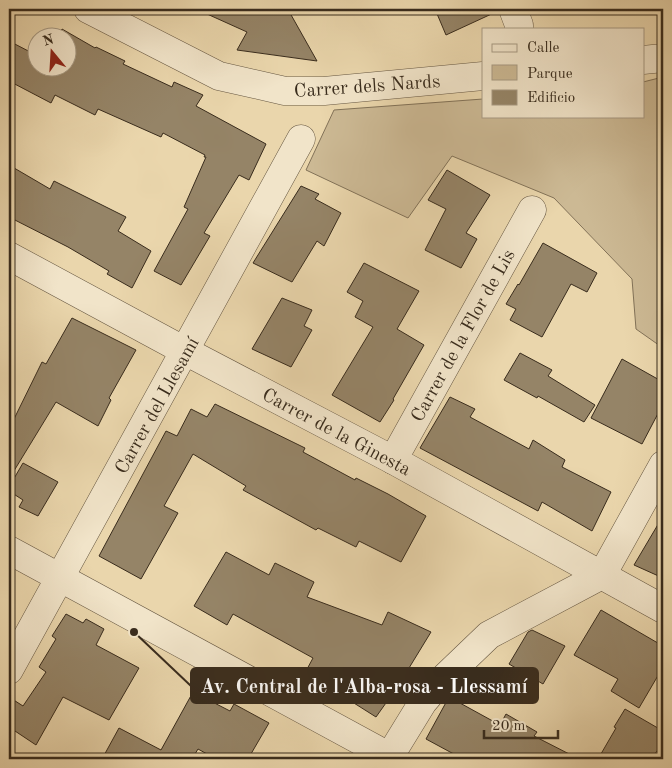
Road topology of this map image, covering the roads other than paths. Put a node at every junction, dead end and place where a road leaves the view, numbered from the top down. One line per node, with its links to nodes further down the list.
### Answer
1 (88, 9): 6 (street, Carrer dels Nards)
2 (513, 9): 3 (street)
3 (519, 28)
4 (663, 58): 5 (street)
5 (644, 60)
6 (482, 76)
7 (301, 139): 10 (street, Carrer del Llesamí)
8 (532, 210): 11 (street, Carrer de la Flor de Lis)
9 (9, 256): 10 (street, Carrer de la Ginesta)
10 (185, 351): 11 (street, Carrer de la Ginesta); 15 (street, Carrer del Llesamí)
11 (393, 460): 14 (street, Carrer de la Ginesta)
12 (663, 464): 14 (street)
13 (9, 550): 15 (street)
14 (602, 574): 16 (street, Carrer de la Ginesta); 18 (street)
15 (60, 578): 17 (street, Carrer del Llesamí); 18 (street)
16 (663, 609)
17 (9, 670)
18 (390, 758)

